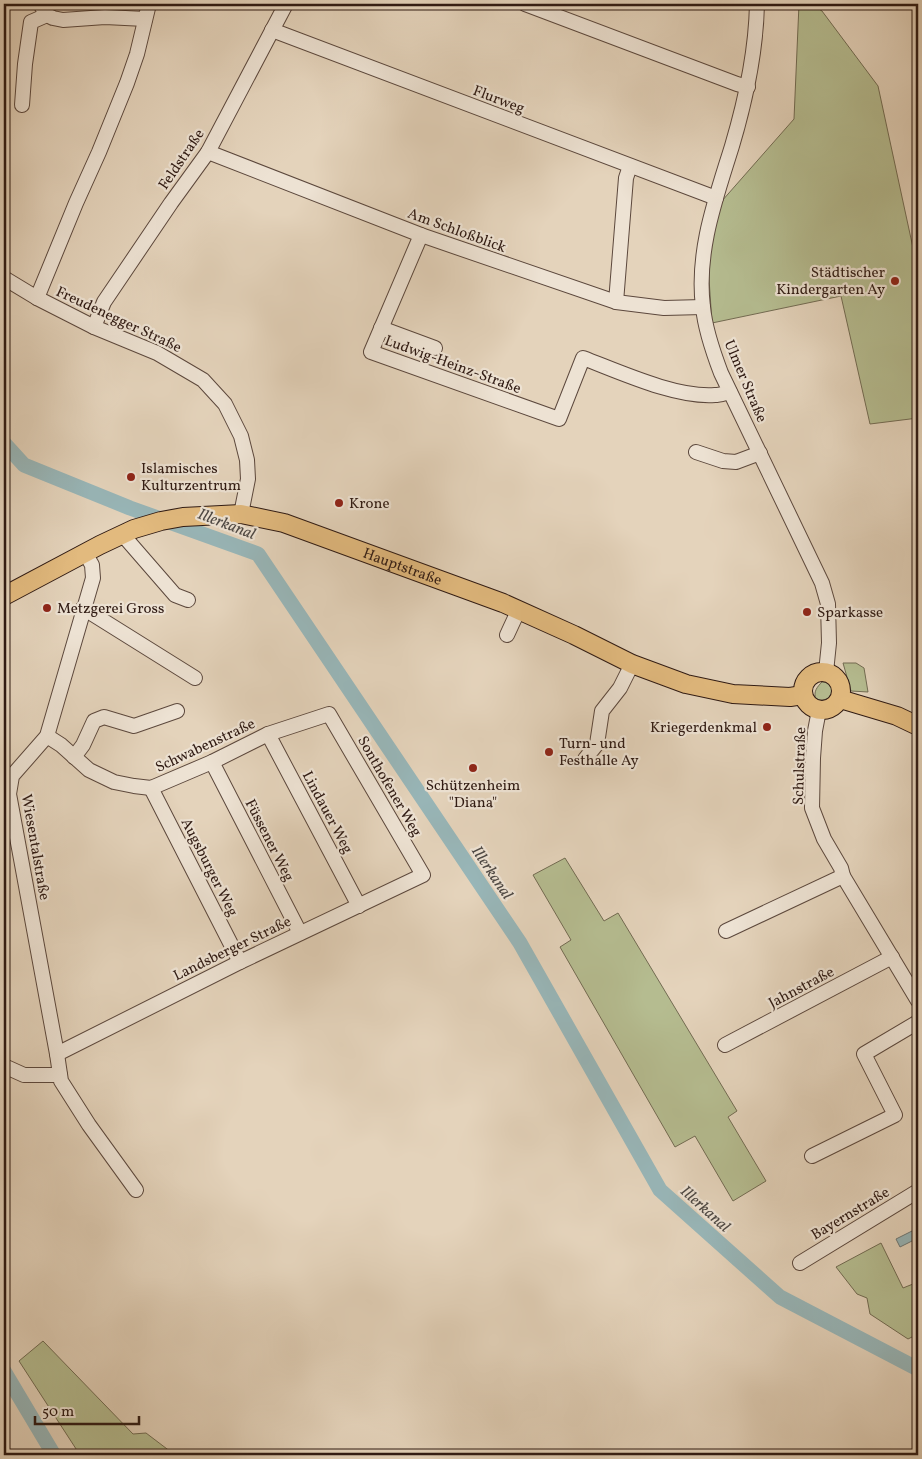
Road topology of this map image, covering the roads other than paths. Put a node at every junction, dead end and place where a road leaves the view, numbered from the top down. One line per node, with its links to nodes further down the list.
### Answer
1 (148, 4): 6 (street, Freudenegger Straße)
2 (286, 4): 7 (street, Feldstraße)
3 (525, 4): 8 (street)
4 (757, 4): 8 (street, Ulmer Straße)
5 (43, 9): 6 (street); 9 (street)
6 (145, 19): 15 (street, Freudenegger Straße)
7 (272, 30): 10 (street, Feldstraße); 11 (street, Flurweg)
8 (748, 87): 12 (street, Ulmer Straße)
9 (22, 105)
10 (208, 152): 13 (street, Am Schloßblick); 18 (street, Feldstraße)
11 (630, 166): 12 (street, Flurweg); 16 (street)
12 (716, 198): 17 (street, Ulmer Straße)
13 (421, 235): 16 (street, Am Schloßblick); 19 (street, Ludwig-Heinz-Straße)
14 (4, 278): 15 (street)
15 (37, 298): 18 (street, Freudenegger Straße)
16 (616, 302): 17 (street, Am Schloßblick)
17 (703, 307): 21 (street, Ulmer Straße)
18 (94, 327): 24 (street, Freudenegger Straße)
19 (381, 328): 20 (street); 21 (street, Ludwig-Heinz-Straße)
20 (435, 348)
21 (730, 392): 23 (street, Ulmer Straße)
22 (696, 452): 23 (street)
23 (760, 454): 33 (street, Ulmer Straße)
24 (241, 514): 25 (main road, Hauptstraße); 30 (main road, Hauptstraße)
25 (128, 532): 26 (main road, Hauptstraße); 28 (street)
26 (84, 553): 27 (main road, Hauptstraße); 29 (street, Wiesentalstraße)
27 (4, 596)
28 (188, 600)
29 (83, 608): 34 (street); 42 (street, Wiesentalstraße)
30 (519, 609): 31 (street); 32 (main road, Hauptstraße)
31 (507, 635)
32 (632, 664): 35 (main road, Hauptstraße); 44 (street)
33 (826, 672): 35 (main road); 36 (main road)
34 (195, 678)
35 (803, 695): 37 (main road)
36 (840, 699): 37 (main road); 40 (main road)
37 (819, 710): 49 (street, Schulstraße)
38 (177, 711): 43 (street)
39 (329, 714): 41 (street, Schwabenstraße); 48 (street, Sonthofener Weg)
40 (918, 726)
41 (268, 734): 45 (street, Schwabenstraße); 50 (street, Lindauer Weg)
42 (47, 736): 43 (street, Schwabenstraße); 47 (street, Wiesentalstraße)
43 (74, 756): 46 (street, Schwabenstraße)
44 (585, 759)
45 (212, 762): 46 (street, Schwabenstraße); 52 (street, Füssener Weg)
46 (151, 788): 54 (street, Augsburger Weg)
47 (10, 832): 58 (street, Wiesentalstraße)
48 (424, 875): 50 (street, Landsberger Straße)
49 (842, 876): 51 (street); 53 (street, Schulstraße)
50 (359, 906): 52 (street, Landsberger Straße)
51 (726, 931)
52 (300, 933): 54 (street, Landsberger Straße)
53 (892, 957): 55 (street, Schulstraße); 57 (street, Jahnstraße)
54 (240, 962): 58 (street, Landsberger Straße)
55 (918, 1001)
56 (918, 1022): 61 (street)
57 (725, 1045)
58 (57, 1054): 60 (street, Wiesentalstraße)
59 (4, 1066): 60 (street)
60 (60, 1076): 62 (street, Wiesentalstraße)
61 (812, 1156)
62 (136, 1190)
63 (918, 1191): 64 (street, Bayernstraße)
64 (800, 1263)

